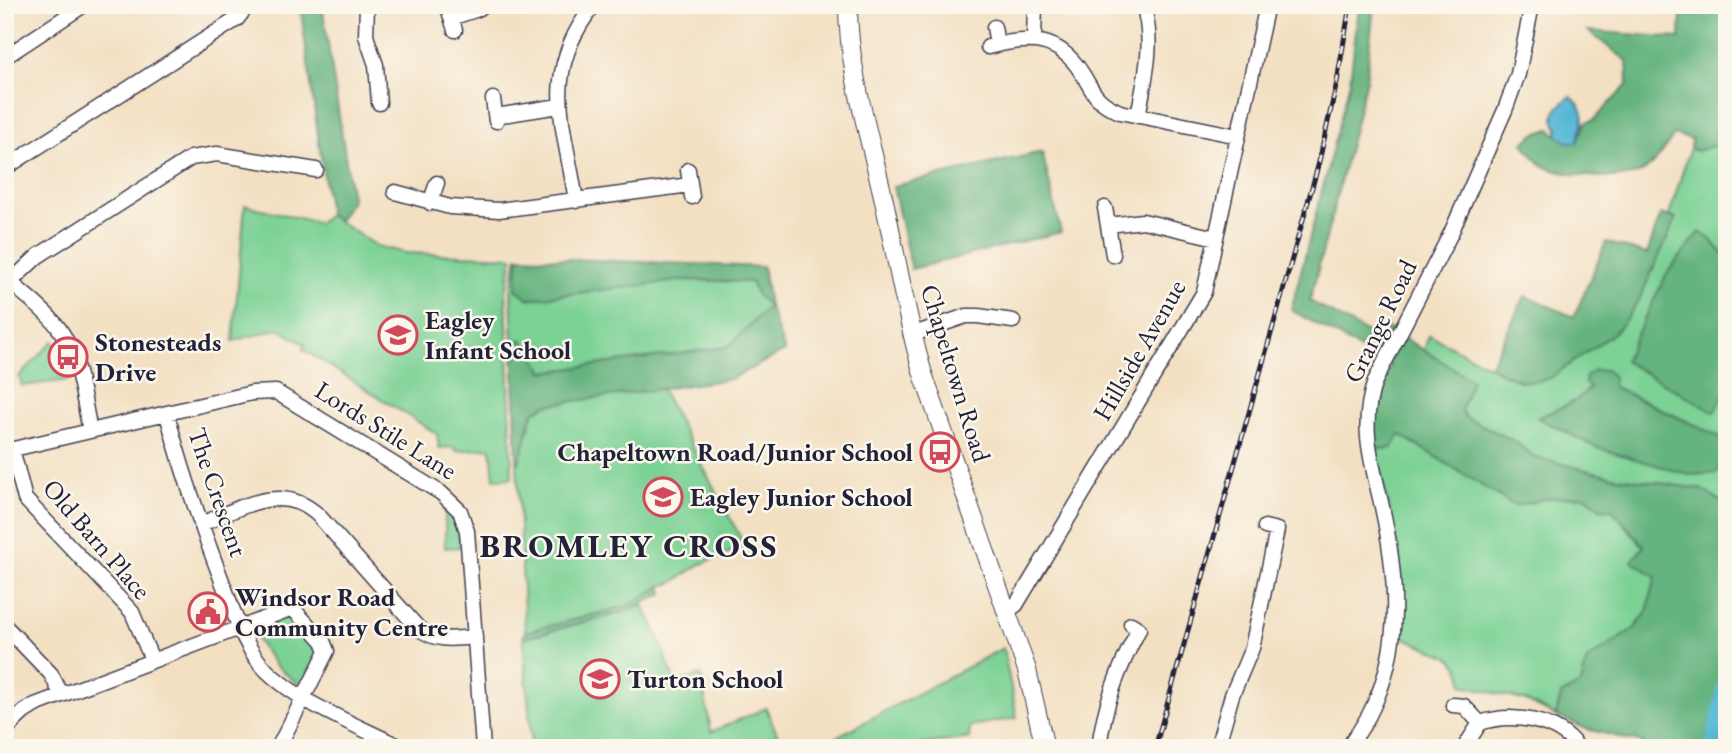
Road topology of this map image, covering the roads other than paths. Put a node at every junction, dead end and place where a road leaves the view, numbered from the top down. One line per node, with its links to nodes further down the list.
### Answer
1 (84, 5): 14 (street)
2 (245, 5): 20 (street)
3 (367, 5): 16 (street)
4 (484, 5): 11 (street)
5 (594, 5): 17 (street)
6 (848, 5): 33 (main road, Chapeltown Road)
7 (1035, 5): 13 (street)
8 (1143, 5): 18 (street)
9 (1267, 5): 19 (street, Hillside Avenue)
10 (1532, 5): 56 (street, Grange Road)
11 (451, 18)
12 (993, 27): 13 (street)
13 (1034, 39): 18 (street)
14 (5, 57)
15 (493, 99): 17 (street)
16 (379, 103)
17 (559, 106): 25 (street)
18 (1138, 116): 19 (street)
19 (1238, 136): 29 (street, Hillside Avenue)
20 (5, 168)
21 (316, 170): 31 (street)
22 (437, 183): 26 (street)
23 (690, 184): 25 (street)
24 (395, 192): 26 (street)
25 (576, 201): 26 (street)
26 (430, 203)
27 (1105, 208): 28 (street)
28 (1108, 225): 29 (street); 30 (street)
29 (1216, 238): 39 (street, Hillside Avenue)
30 (1113, 254)
31 (8, 284): 35 (street)
32 (1015, 322): 33 (street)
33 (911, 335): 39 (main road, Chapeltown Road)
34 (167, 414): 35 (street, Lords Stile Lane); 37 (street, The Crescent); 43 (street, Lords Stile Lane)
35 (90, 431): 36 (street, Lords Stile Lane)
36 (9, 450): 44 (street, Old Barn Place)
37 (201, 524): 42 (street, The Crescent); 43 (street)
38 (1265, 527): 55 (street)
39 (1007, 611): 53 (main road, Chapeltown Road)
40 (1131, 624): 54 (street)
41 (5, 626): 45 (street)
42 (239, 626): 44 (street); 46 (street, The Crescent); 46 (street)
43 (475, 637): 52 (street, Lords Stile Lane)
44 (152, 660): 45 (street)
45 (61, 694): 49 (street)
46 (304, 698): 50 (street); 51 (street, The Crescent)
47 (1459, 701): 48 (street)
48 (1480, 723): 57 (street); 58 (street)
49 (5, 730)
50 (278, 748)
51 (402, 748)
52 (483, 748)
53 (1045, 748)
54 (1099, 748)
55 (1217, 748)
56 (1348, 748)
57 (1464, 748)
58 (1578, 748)

